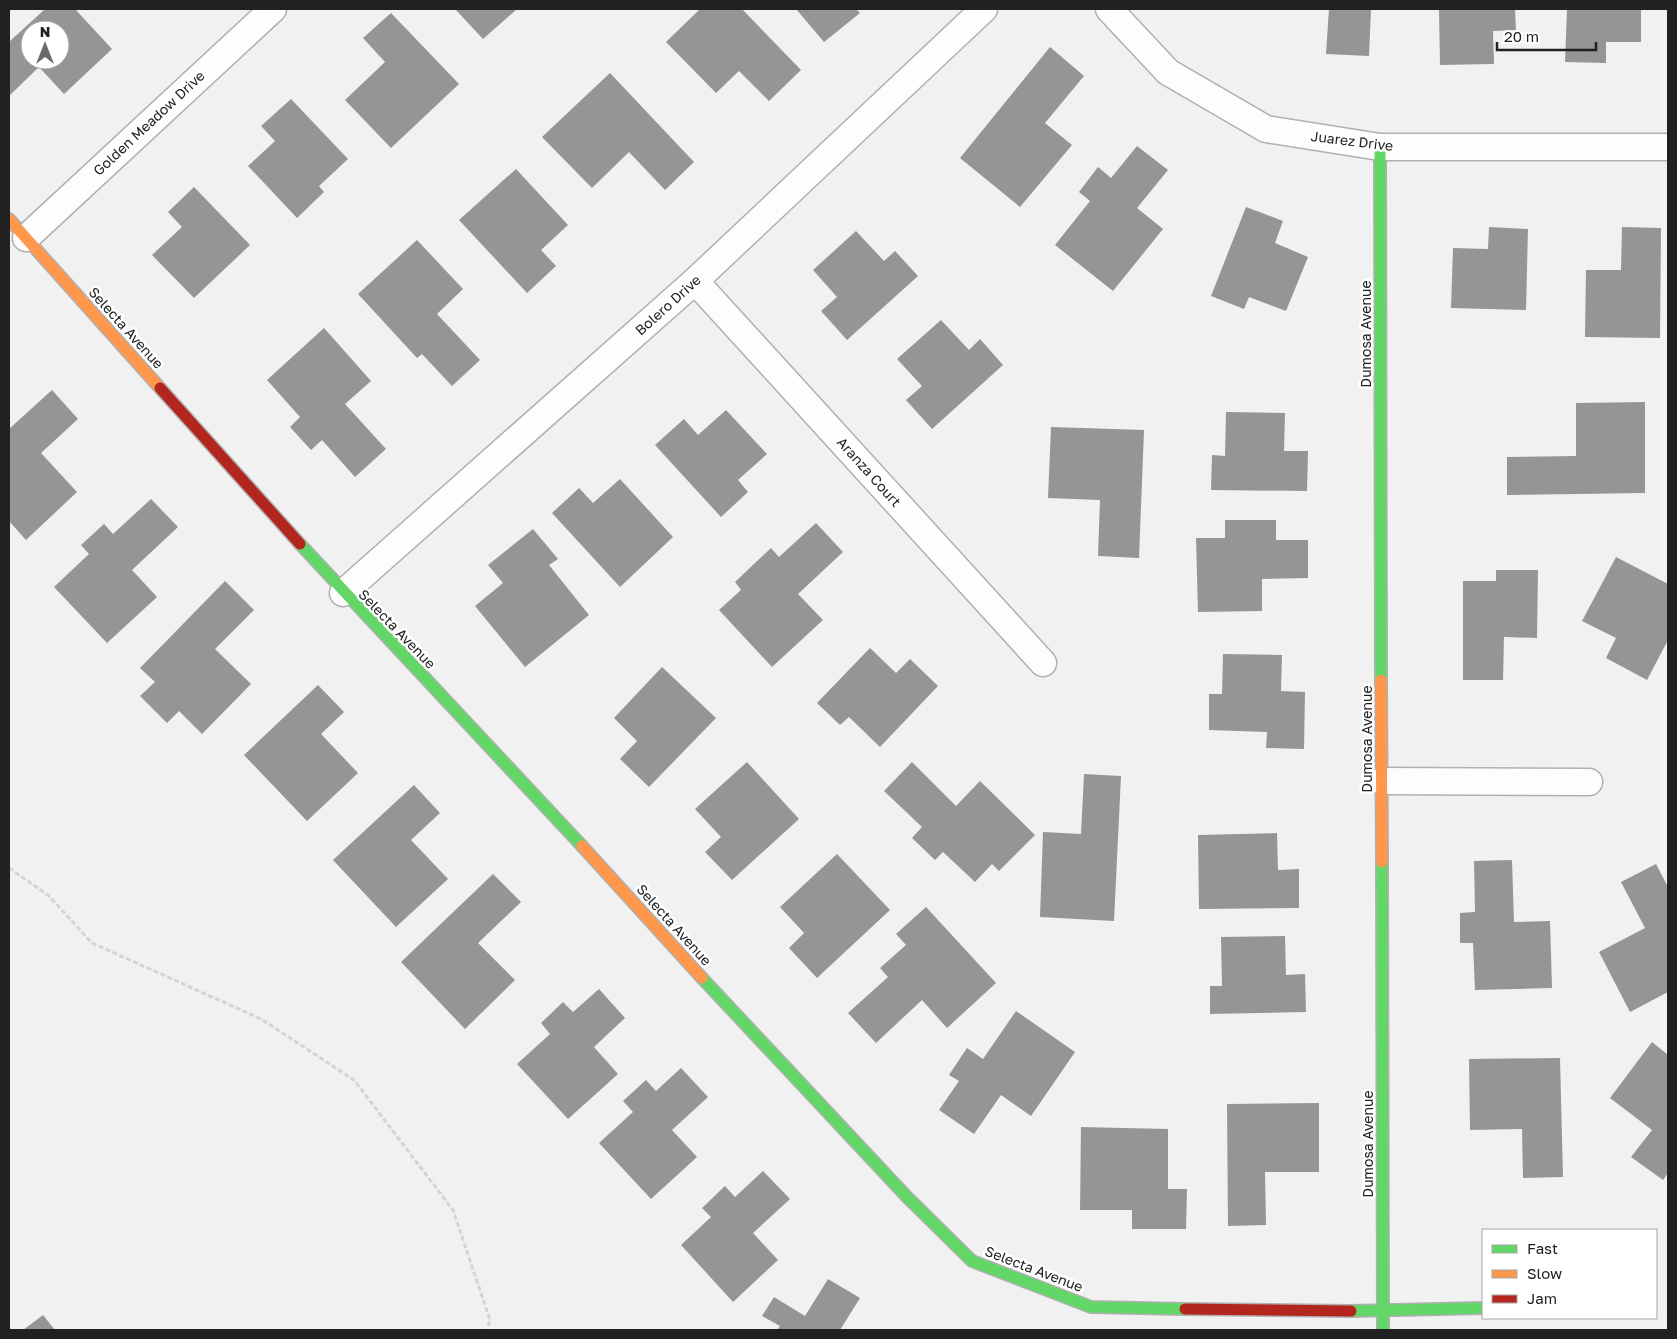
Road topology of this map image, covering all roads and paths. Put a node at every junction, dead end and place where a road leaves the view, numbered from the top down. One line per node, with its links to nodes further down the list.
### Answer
1 (272, 9): 6 (street, Golden Meadow Drive)
2 (984, 9): 7 (street, Bolero Drive)
3 (1109, 9): 5 (street, Juarez Drive)
4 (1668, 146): 5 (street, Juarez Drive)
5 (1380, 147): 10 (street, Dumosa Avenue)
6 (17, 229): 8 (street, Selecta Avenue)
7 (695, 281): 8 (street, Bolero Drive); 9 (street, Aranza Court)
8 (343, 593): 14 (street, Selecta Avenue)
9 (1043, 663)
10 (1382, 781): 11 (street); 14 (street, Dumosa Avenue)
11 (1589, 782)
12 (9, 868): 15 (path)
13 (1482, 1308): 14 (street, Selecta Avenue)
14 (1383, 1312): 16 (street, Dumosa Avenue)
15 (488, 1330)
16 (1383, 1330)

